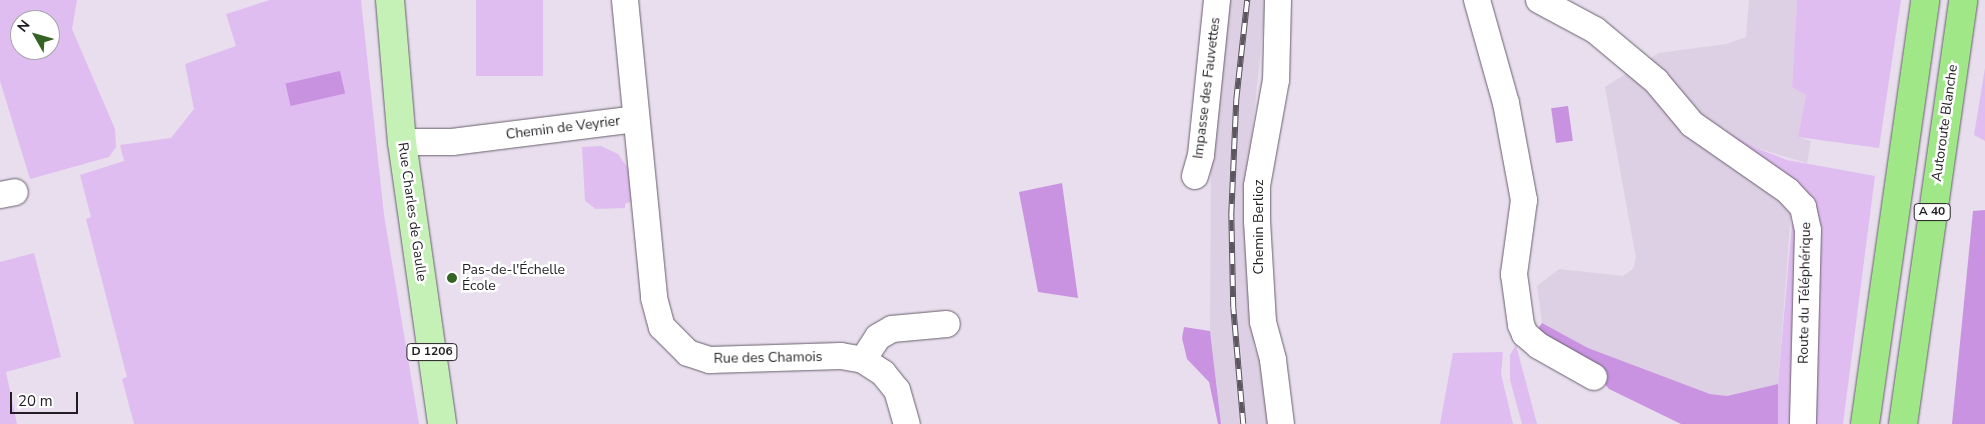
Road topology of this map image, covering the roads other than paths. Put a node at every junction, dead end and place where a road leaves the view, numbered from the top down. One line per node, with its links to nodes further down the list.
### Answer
1 (390, 0): 10 (main road, Rue Charles de Gaulle / D 1206)
2 (625, 0): 9 (street, Chemin de Veyrier)
3 (1217, 0): 11 (street, Impasse des Fauvettes)
4 (1278, 0): 17 (street, Chemin Berlioz)
5 (1477, 0): 14 (street)
6 (1539, 0): 18 (street, Route du Téléphérique)
7 (1925, 0): 19 (highway, A 40)
8 (1964, 0): 20 (highway, Autoroute Blanche / A 40)
9 (636, 119): 10 (street, Chemin de Veyrier); 13 (street, Rue des Chamois)
10 (402, 142): 15 (main road, Rue Charles de Gaulle / D 1206)
11 (1194, 176)
12 (947, 324): 13 (street)
13 (863, 360): 16 (street, Rue des Chamois)
14 (1594, 377)
15 (442, 424)
16 (906, 424)
17 (1281, 424)
18 (1803, 424)
19 (1865, 424)
20 (1903, 424)

